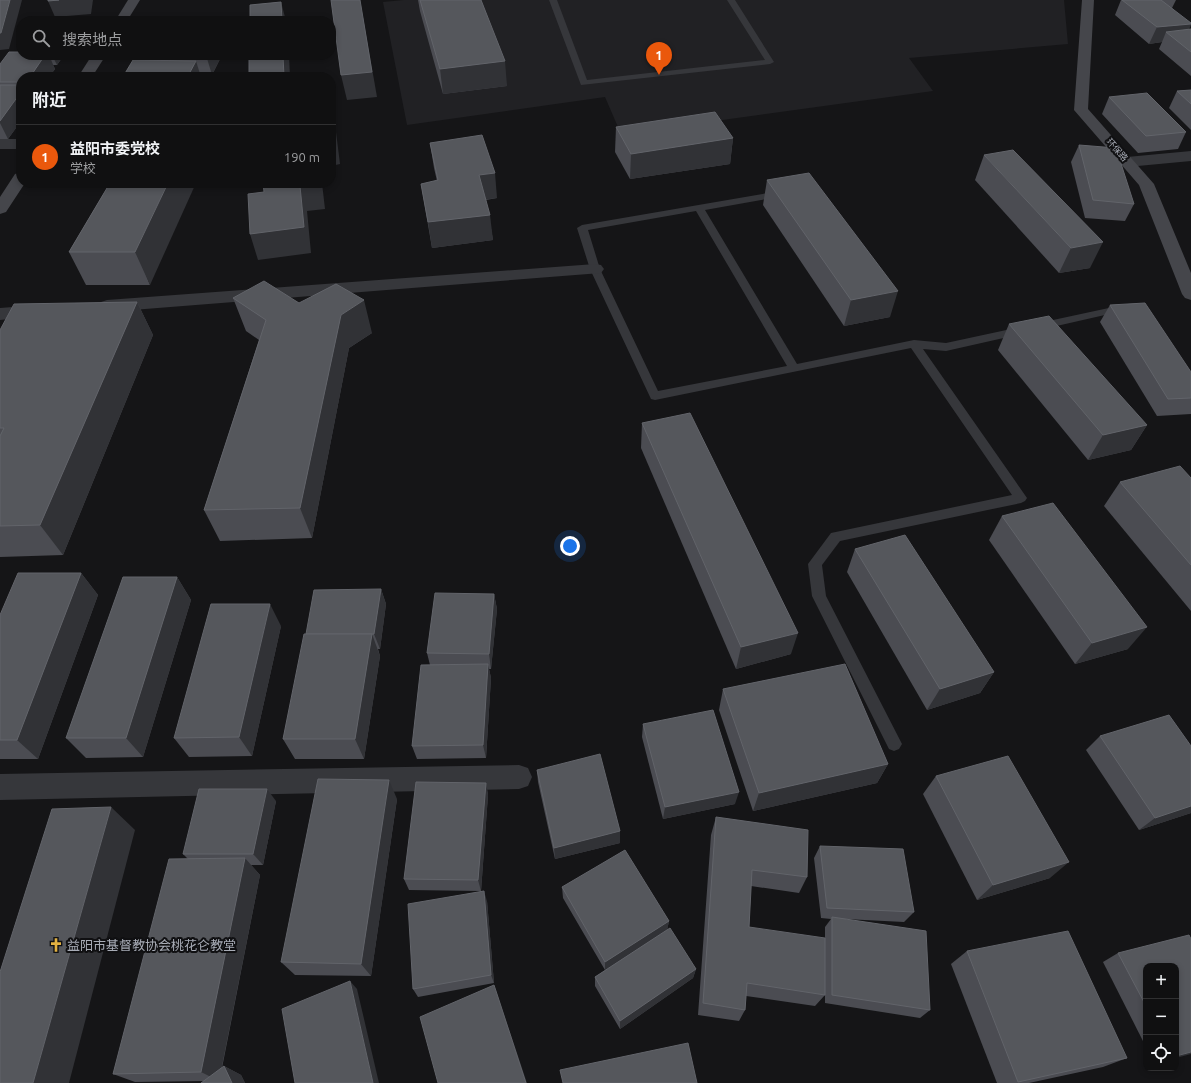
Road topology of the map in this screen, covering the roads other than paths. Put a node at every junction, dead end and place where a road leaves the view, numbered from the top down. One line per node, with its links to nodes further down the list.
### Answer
1 (134, 0): 5 (street)
2 (553, 0): 3 (lane)
3 (731, 0)
4 (1088, 0): 11 (street, 环保路)
5 (124, 16)
6 (96, 60): 7 (street)
7 (88, 72)
8 (0, 144): 9 (street)
9 (16, 144)
10 (1191, 156): 11 (street)
11 (1127, 162): 17 (street, 环保路)
12 (16, 185): 15 (street)
13 (782, 193): 14 (lane)
14 (698, 208): 16 (lane); 23 (lane)
15 (0, 210)
16 (595, 269): 18 (street); 23 (lane)
17 (1191, 294)
18 (87, 307)
19 (1118, 309): 22 (lane)
20 (56, 310): 21 (street)
21 (0, 314)
22 (914, 344): 23 (lane); 24 (lane)
23 (794, 368)
24 (894, 744)
25 (519, 777): 26 (street)
26 (0, 787)

